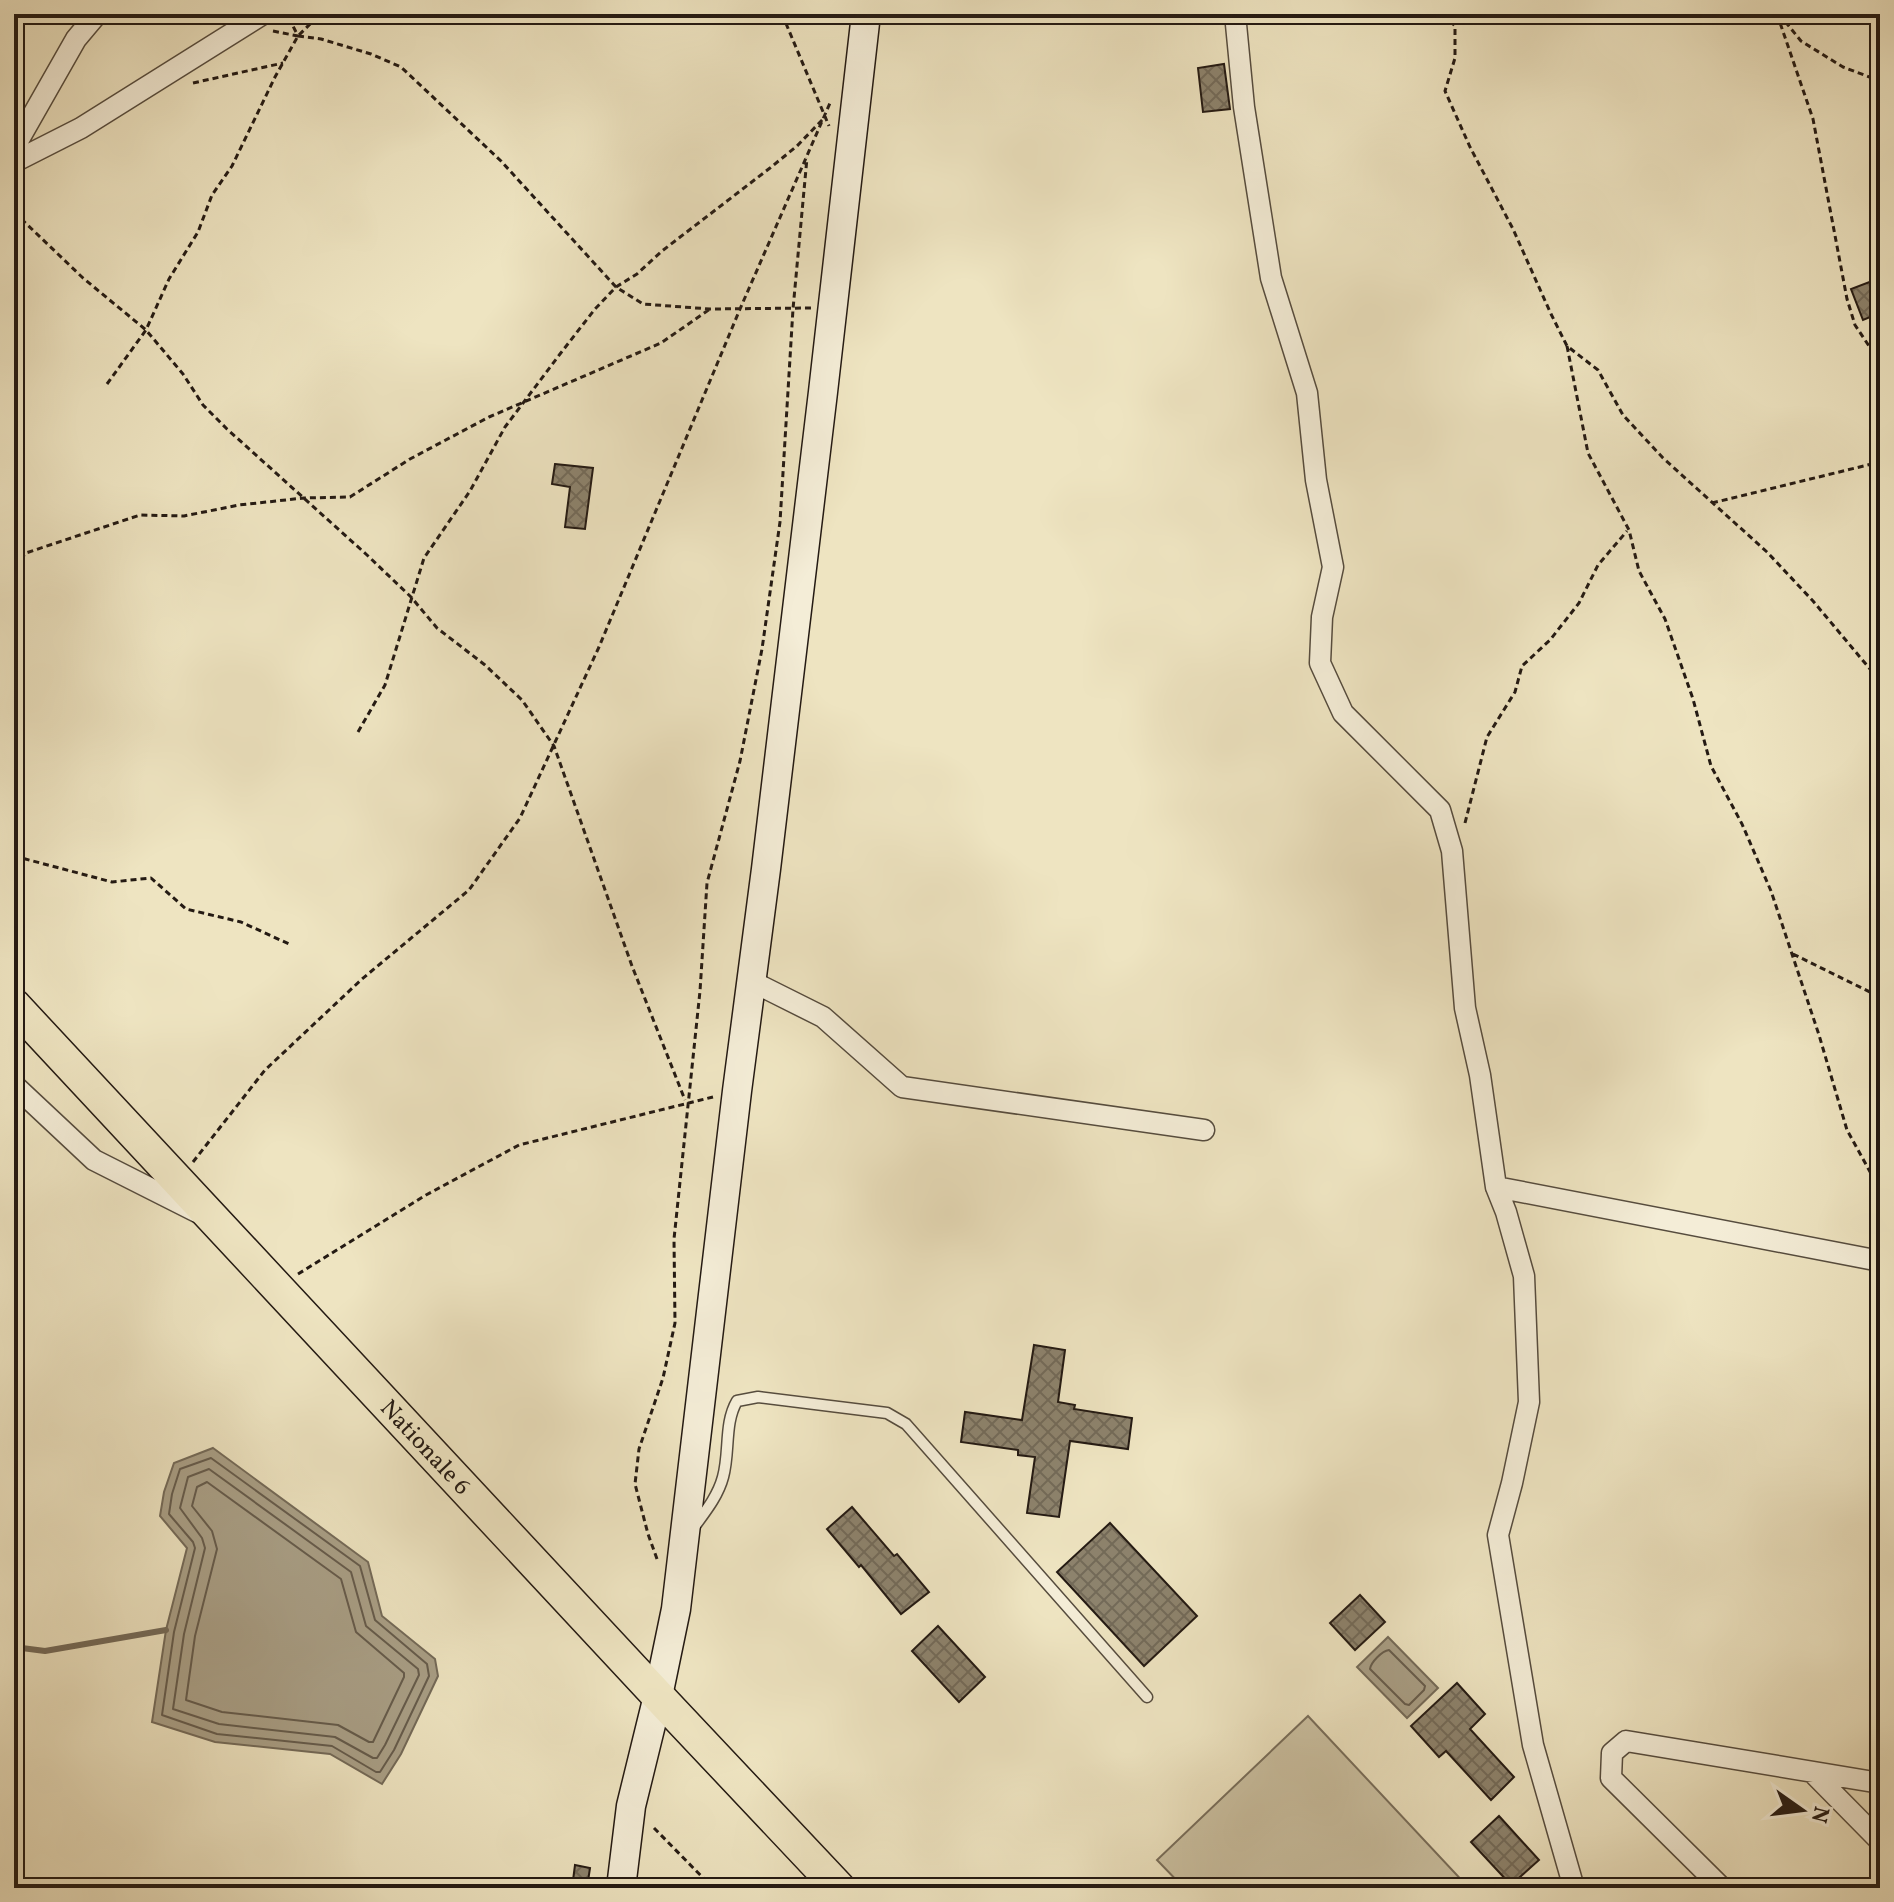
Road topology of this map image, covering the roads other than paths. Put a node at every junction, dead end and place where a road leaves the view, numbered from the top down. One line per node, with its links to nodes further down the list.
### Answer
1 (97, 14): 5 (street)
2 (263, 14): 6 (street)
3 (866, 14): 7 (main road)
4 (1235, 14): 11 (street)
5 (14, 148)
6 (14, 162)
7 (751, 981): 10 (street); 14 (main road)
8 (14, 1005): 12 (main road, Nationale 6)
9 (14, 1085): 12 (street)
10 (1204, 1130)
11 (1496, 1187): 13 (street); 22 (street)
12 (215, 1221): 15 (main road, Nationale 6)
13 (1880, 1261)
14 (683, 1542): 15 (main road); 16 (lane)
15 (658, 1696): 20 (main road); 21 (main road, Nationale 6)
16 (1147, 1697)
17 (1812, 1772): 18 (street); 19 (street); 23 (street)
18 (1880, 1783)
19 (1880, 1841)
20 (621, 1888)
21 (839, 1888)
22 (1574, 1888)
23 (1722, 1888)

